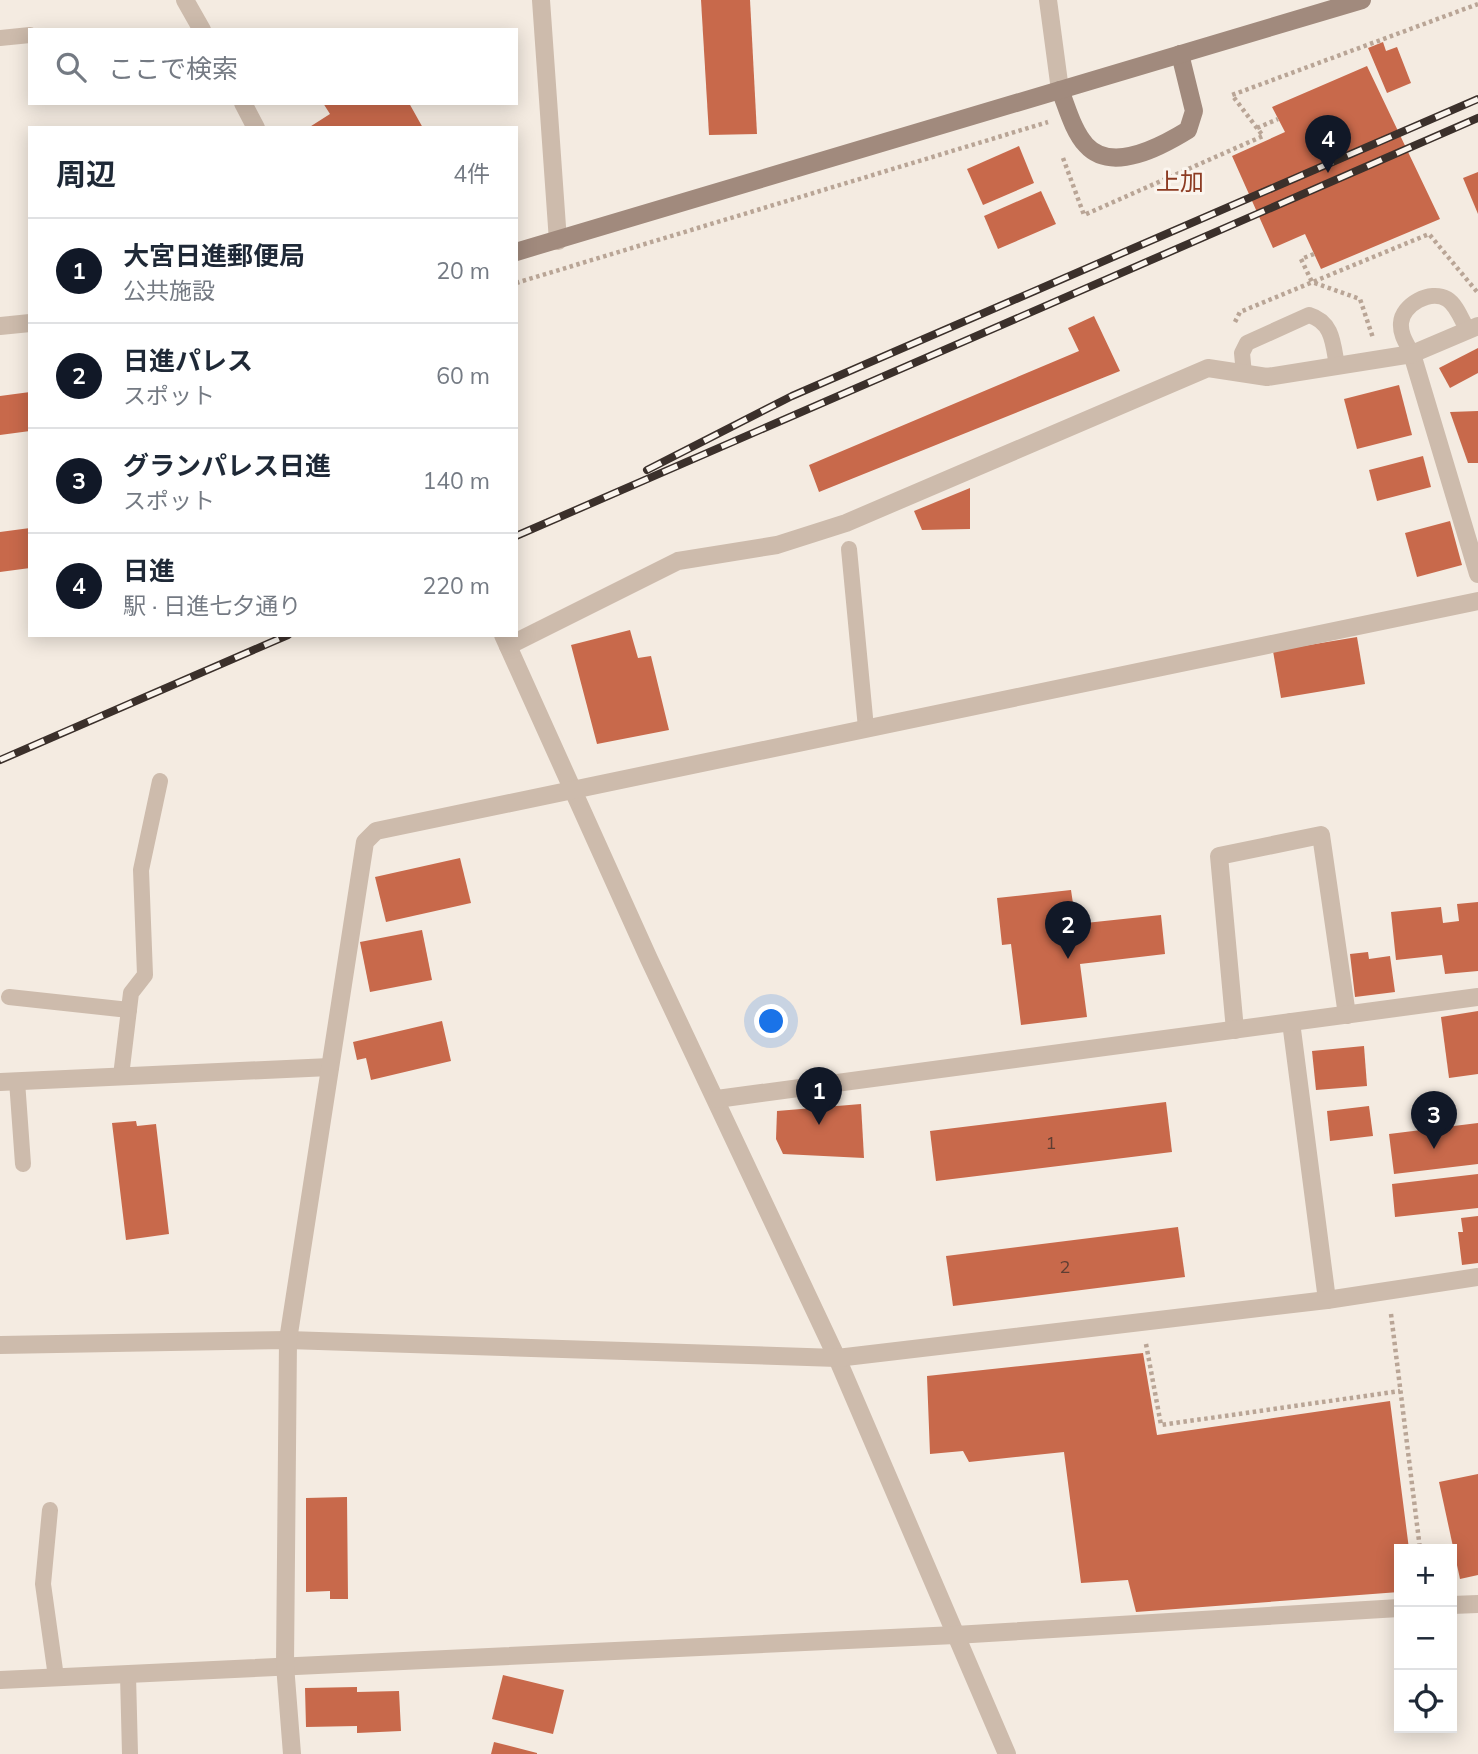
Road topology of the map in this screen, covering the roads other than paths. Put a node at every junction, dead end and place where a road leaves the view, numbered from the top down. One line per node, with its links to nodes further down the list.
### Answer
1 (185, 0): 5 (street)
2 (541, 0): 12 (street)
3 (1048, 0): 9 (street)
4 (1362, 0): 8 (street)
5 (201, 28)
6 (28, 35): 7 (lane)
7 (0, 38)
8 (1180, 54): 9 (street); 9 (street)
9 (1060, 90): 12 (street)
10 (244, 105): 11 (street)
11 (255, 126)
12 (558, 241): 13 (street)
13 (518, 251)
14 (28, 323): 15 (street)
15 (0, 326)
16 (1473, 329): 17 (street); 17 (lane)
17 (1412, 354): 18 (street); 21 (street)
18 (1337, 366): 19 (street); 19 (lane)
19 (1244, 374): 23 (street)
20 (849, 549): 25 (lane)
21 (1478, 574)
22 (1478, 601): 25 (street)
23 (518, 635)
24 (506, 641): 27 (street)
25 (866, 728): 27 (street)
26 (160, 780): 30 (lane)
27 (573, 790): 34 (street); 37 (street)
28 (9, 997): 30 (lane)
29 (1478, 997): 31 (street)
30 (128, 1010): 35 (lane)
31 (1347, 1015): 32 (street); 33 (street)
32 (1292, 1022): 33 (street); 40 (street)
33 (1235, 1030): 37 (street)
34 (330, 1067): 35 (street); 41 (street)
35 (121, 1076): 36 (street)
36 (8, 1081): 38 (lane)
37 (717, 1099): 43 (street)
38 (23, 1164)
39 (1478, 1278): 40 (street)
40 (1327, 1300): 43 (street)
41 (288, 1340): 42 (street); 43 (street); 49 (street)
42 (0, 1345)
43 (837, 1357): 48 (street)
44 (50, 1510): 51 (lane)
45 (1478, 1604): 46 (street)
46 (1457, 1605)
47 (1394, 1608): 48 (street)
48 (955, 1635): 49 (street); 55 (street)
49 (285, 1665): 50 (street); 54 (street)
50 (128, 1675): 51 (street); 53 (lane)
51 (56, 1677): 52 (street)
52 (0, 1679)
53 (130, 1754)
54 (292, 1754)
55 (1007, 1754)

